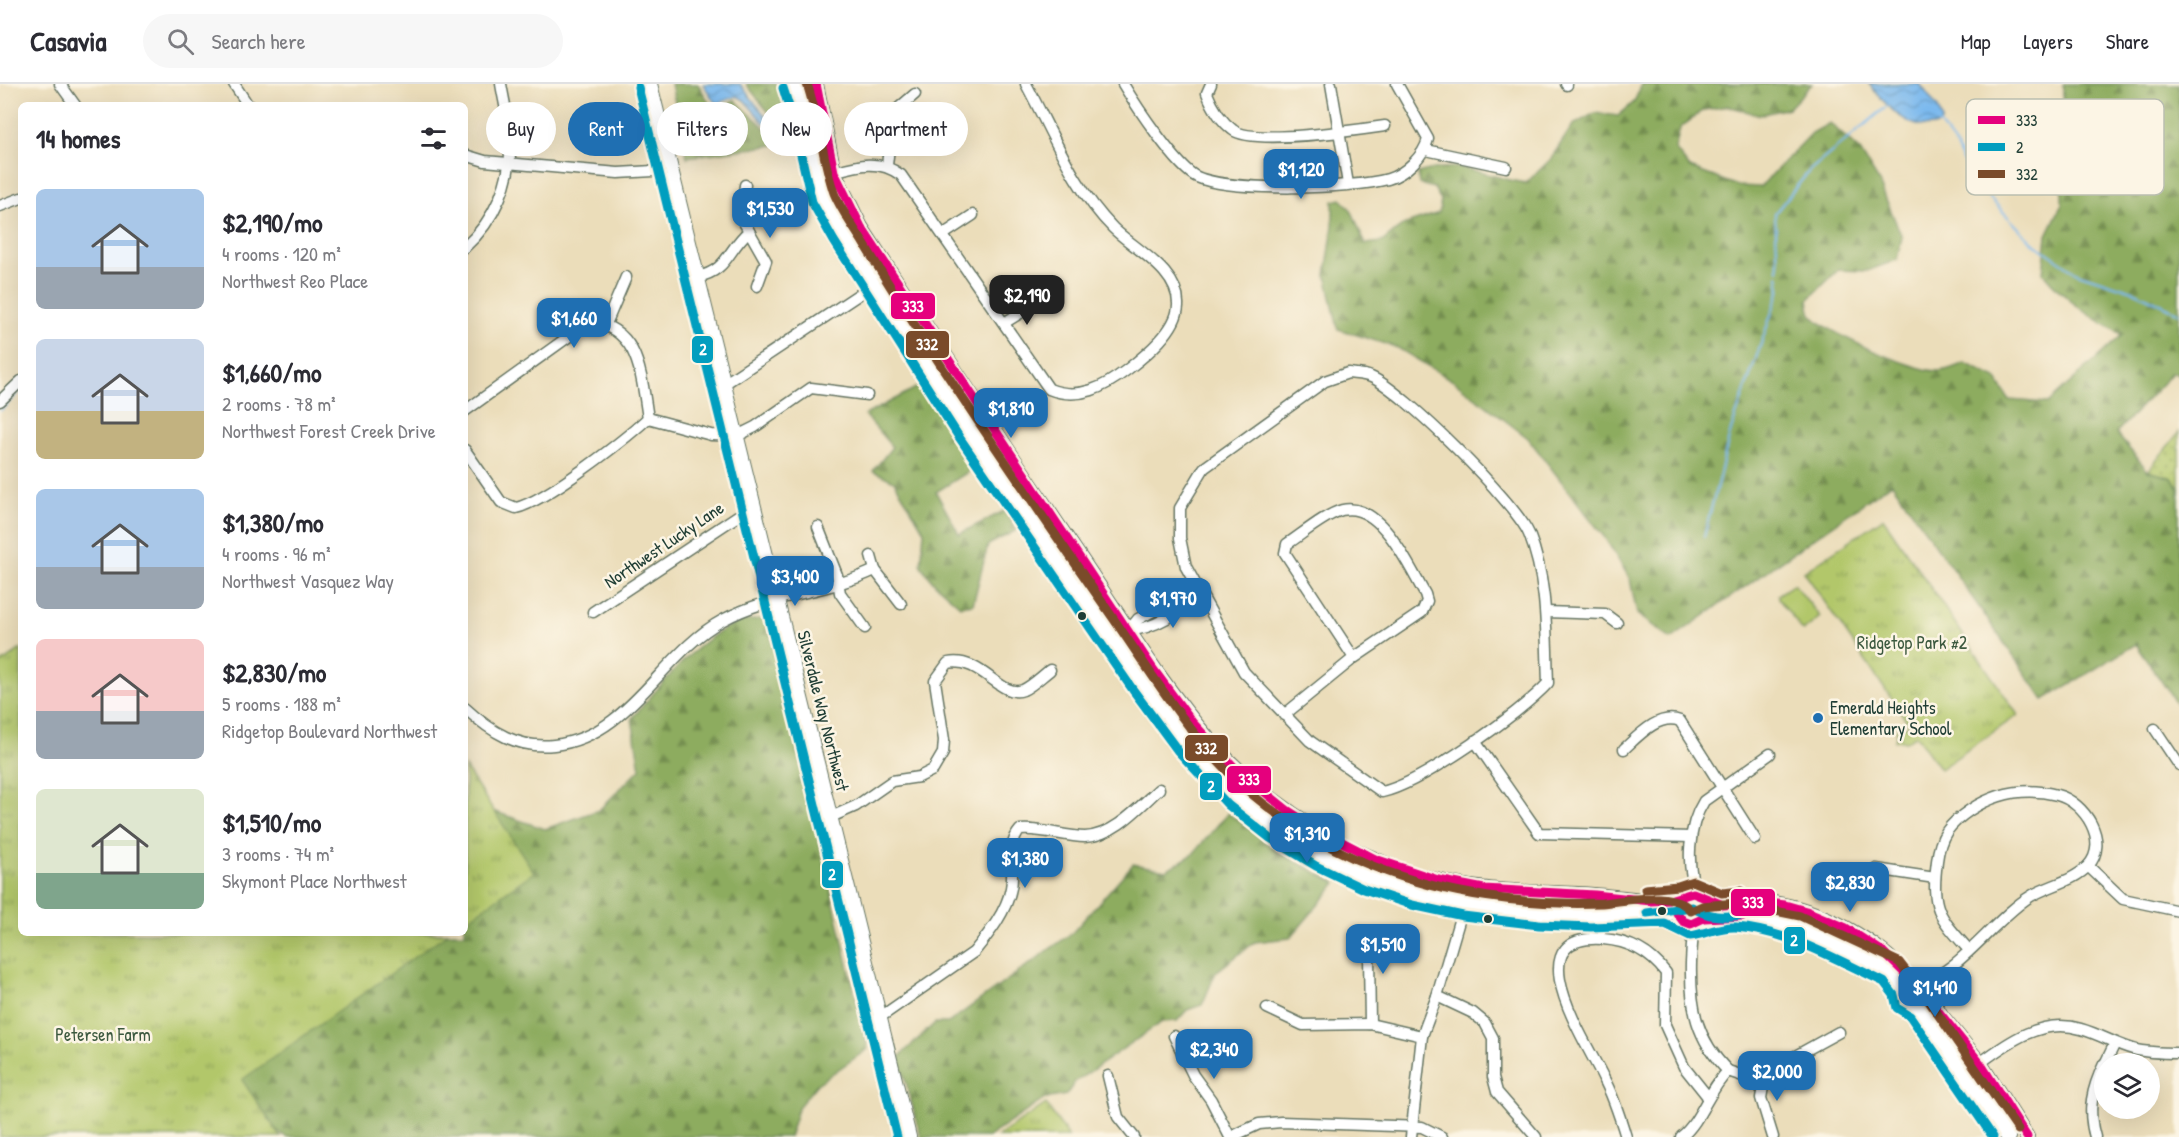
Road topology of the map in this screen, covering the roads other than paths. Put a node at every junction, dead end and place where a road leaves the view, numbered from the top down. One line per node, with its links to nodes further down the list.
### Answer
1 (60, 84): 13 (street)
2 (234, 84): 14 (street)
3 (501, 84): 19 (street)
4 (650, 84): 22 (main road, Silverdale Way Northwest)
5 (794, 84): 24 (main road)
6 (816, 84): 23 (main road)
7 (1026, 84): 39 (street)
8 (1123, 84): 25 (street)
9 (1210, 84): 16 (street)
10 (1330, 84): 16 (street)
11 (1397, 84): 17 (street)
12 (915, 94): 20 (street)
13 (73, 102)
14 (246, 102)
15 (1385, 126): 16 (street)
16 (1339, 133): 25 (street)
17 (1426, 150): 21 (street); 25 (street)
18 (468, 156): 19 (street)
19 (508, 162): 22 (street); 32 (street)
20 (887, 165): 23 (street); 31 (street)
21 (1506, 167)
22 (671, 170): 34 (main road, Silverdale Way Northwest)
23 (834, 172): 24 (street); 49 (main road)
24 (818, 176): 46 (main road)
25 (1348, 184)
26 (745, 185): 30 (street)
27 (18, 199): 28 (street)
28 (0, 206)
29 (973, 215): 31 (street)
30 (749, 231): 34 (street); 35 (street)
31 (944, 234): 39 (street)
32 (468, 244)
33 (626, 277): 38 (street)
34 (697, 278): 41 (main road, Silverdale Way Northwest)
35 (757, 286)
36 (858, 295): 41 (street)
37 (1035, 304): 39 (street)
38 (606, 324): 44 (street); 45 (street)
39 (1004, 324)
40 (18, 384): 43 (street)
41 (724, 384): 47 (main road, Silverdale Way Northwest)
42 (867, 395): 47 (street)
43 (0, 401)
44 (468, 409)
45 (648, 418): 47 (street); 48 (street)
46 (970, 430): 49 (main road); 63 (main road)
47 (737, 436): 50 (main road, Silverdale Way Northwest)
48 (468, 454)
49 (1029, 481): 62 (main road)
50 (753, 505): 56 (main road, Silverdale Way Northwest); 58 (street, Northwest Lucky Lane)
51 (818, 527): 54 (street)
52 (871, 556): 53 (street)
53 (875, 570): 54 (street); 57 (street)
54 (839, 585): 56 (street); 61 (street)
55 (1199, 593): 59 (street); 62 (street); 67 (street)
56 (778, 601): 66 (street); 75 (main road, Silverdale Way Northwest)
57 (901, 604)
58 (593, 612)
59 (1546, 612): 60 (street); 69 (street)
60 (1617, 623)
61 (866, 628)
62 (1130, 630): 63 (street); 81 (main road)
63 (1114, 640): 83 (main road)
64 (1354, 658): 64 (street); 67 (street)
65 (1050, 670): 75 (street)
66 (468, 711)
67 (1284, 715): 69 (street)
68 (2155, 729): 72 (street)
69 (1474, 741): 76 (street)
70 (1624, 749): 73 (street)
71 (1770, 754): 73 (street)
72 (2179, 765)
73 (1724, 786): 76 (street); 77 (street)
74 (1159, 789): 92 (street)
75 (831, 817): 92 (main road, Silverdale Way Northwest)
76 (1691, 837): 82 (street)
77 (1755, 839)
78 (2088, 866): 80 (street); 84 (street); 87 (street)
79 (1876, 869): 80 (street)
80 (1935, 878): 87 (street)
81 (1469, 886): 82 (main road); 83 (street)
82 (1692, 894): 85 (main road); 85 (main road); 88 (main road)
83 (1462, 906): 85 (main road); 89 (street)
84 (2179, 911)
85 (1691, 922): 88 (main road); 101 (street)
86 (1358, 938): 93 (street)
87 (1969, 950): 88 (street)
88 (1923, 987): 90 (main road); 90 (main road); 100 (main road)
89 (1437, 996): 95 (street); 113 (street)
90 (1917, 1007): 117 (main road)
91 (1267, 1008): 93 (street)
92 (879, 1018): 108 (main road, Silverdale Way Northwest)
93 (1370, 1024): 95 (street)
94 (1839, 1032): 103 (street)
95 (1422, 1035): 107 (street)
96 (1174, 1036): 110 (street)
97 (2115, 1043): 98 (street); 99 (street); 100 (street)
98 (2110, 1053)
99 (2179, 1053)
100 (1980, 1063): 118 (main road)
101 (1728, 1071): 103 (street); 105 (street)
102 (1108, 1076): 109 (street)
103 (1759, 1076): 116 (street)
104 (2094, 1086): 119 (street)
105 (1708, 1097): 114 (street); 115 (street)
106 (1345, 1125): 107 (street); 110 (street); 111 (street)
107 (1411, 1131): 112 (street)
108 (909, 1137)
109 (1134, 1137)
110 (1230, 1137)
111 (1345, 1137)
112 (1442, 1137)
113 (1536, 1137)
114 (1626, 1137)
115 (1681, 1137)
116 (1773, 1137)
117 (2008, 1137)
118 (2027, 1137)
119 (2096, 1137)

